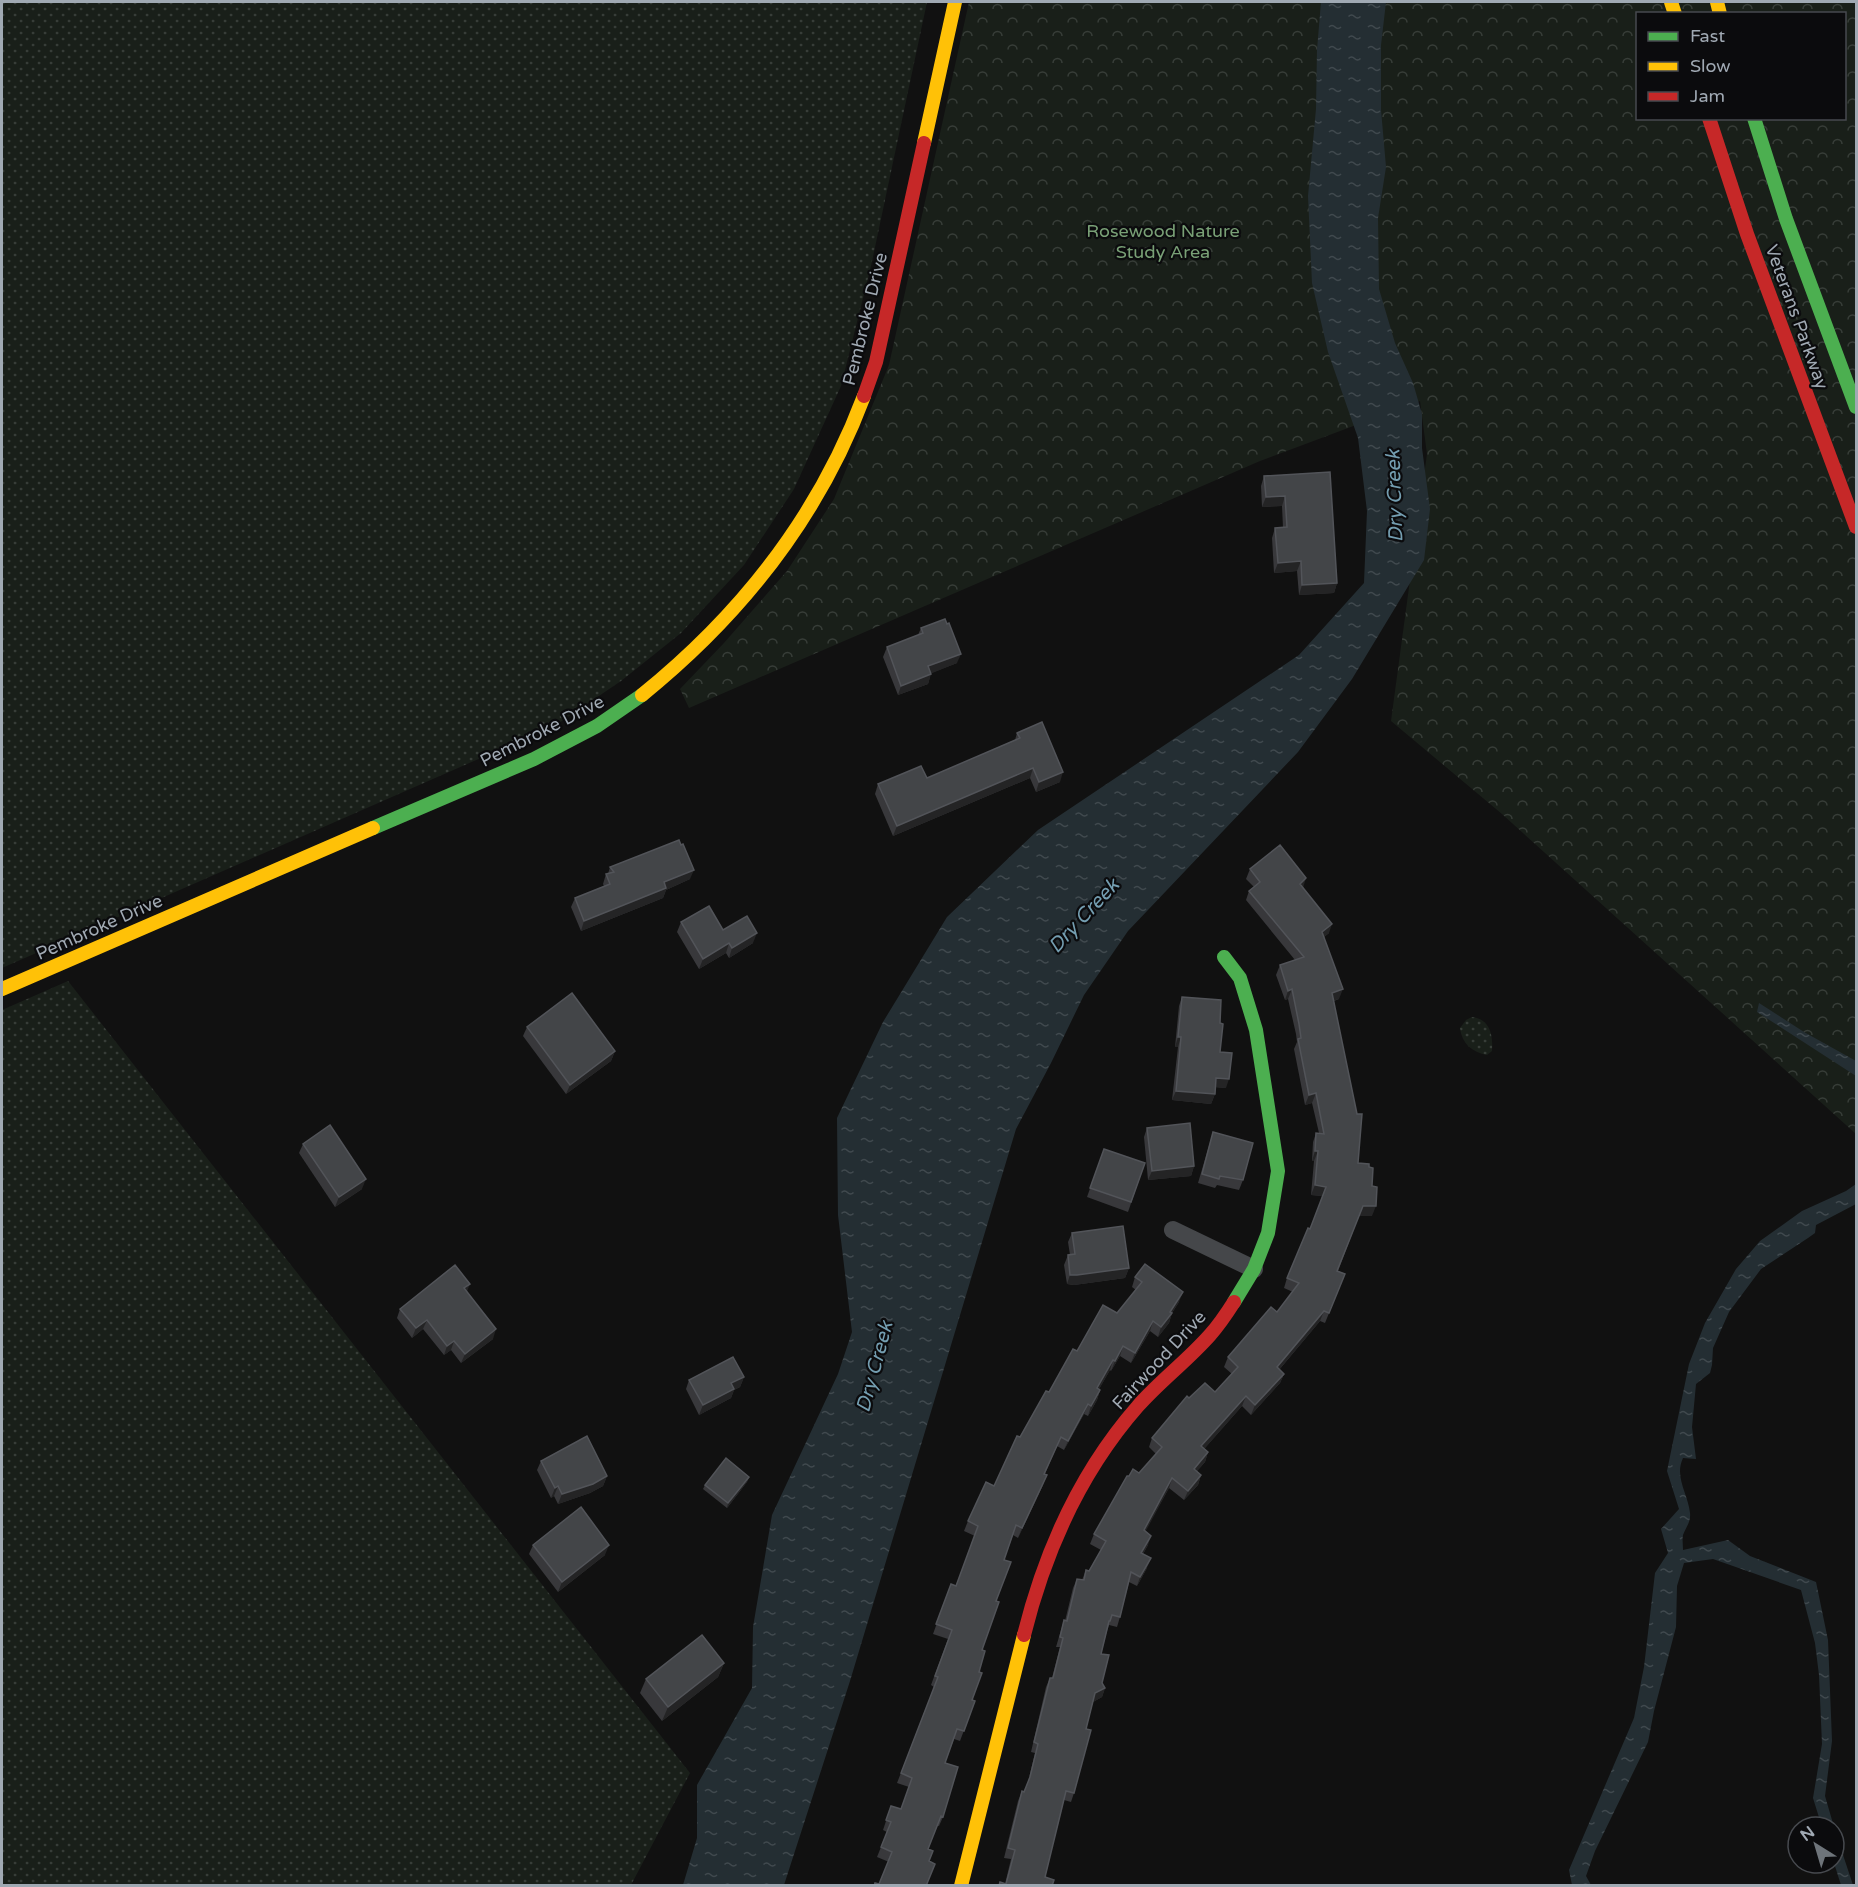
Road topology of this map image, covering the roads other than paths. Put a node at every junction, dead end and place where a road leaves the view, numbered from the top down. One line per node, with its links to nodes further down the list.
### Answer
1 (955, 2): 7 (street, Pembroke Drive)
2 (1710, 120): 5 (street, Veterans Parkway)
3 (1755, 120): 4 (street, Veterans Parkway)
4 (1857, 407)
5 (1857, 527)
6 (1224, 957): 9 (street, Fairwood Drive)
7 (2, 989)
8 (1173, 1230): 9 (street)
9 (1254, 1269): 10 (street, Fairwood Drive)
10 (961, 1886)

